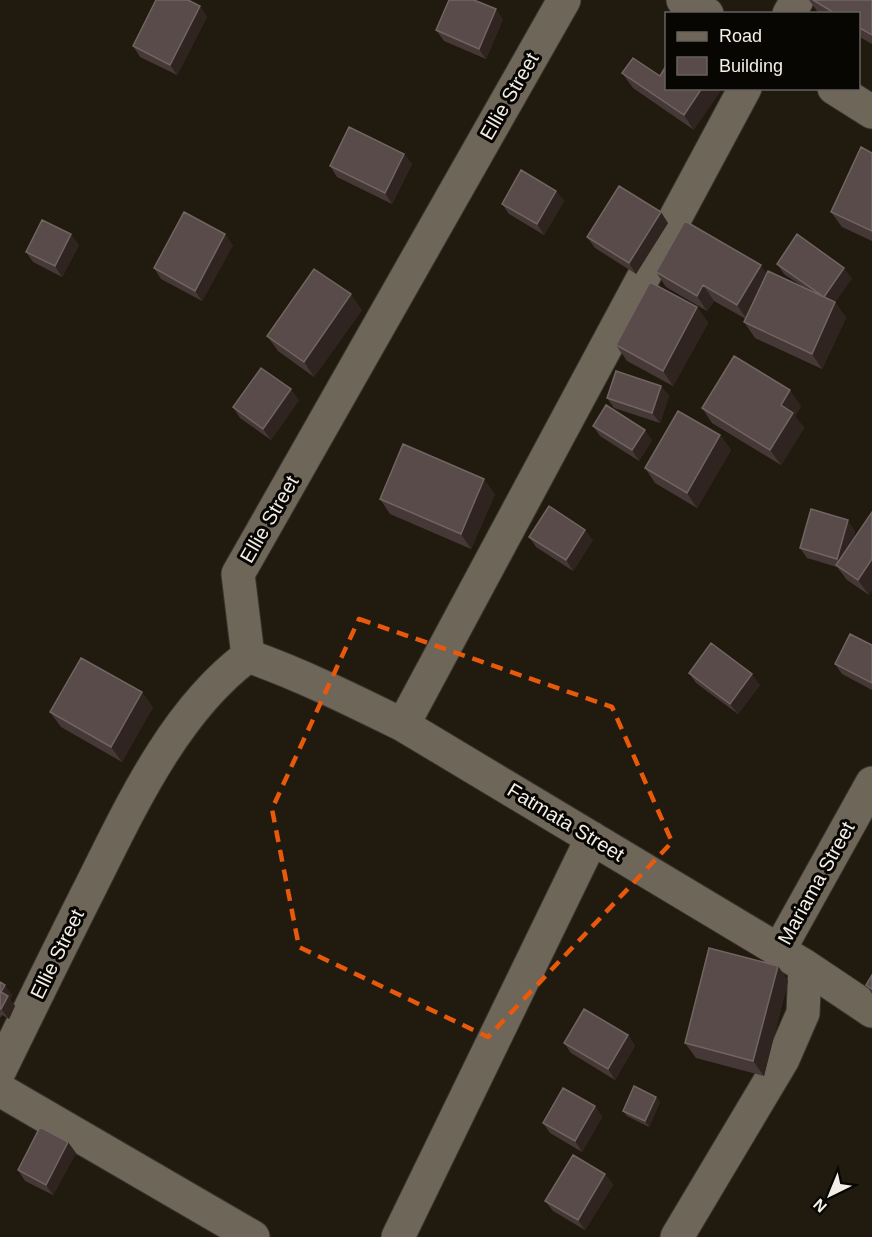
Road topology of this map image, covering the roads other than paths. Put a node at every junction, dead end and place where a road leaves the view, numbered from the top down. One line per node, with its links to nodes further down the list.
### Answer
1 (564, 0): 7 (street, Ellie Street)
2 (683, 0): 3 (street)
3 (704, 12)
4 (744, 90): 8 (street)
5 (837, 90): 6 (street)
6 (872, 112)
7 (248, 656): 8 (street, Fatmata Street); 13 (street, Ellie Street)
8 (402, 725): 10 (street, Fatmata Street)
9 (872, 783): 11 (street, Mariama Street)
10 (592, 838): 11 (street, Fatmata Street); 16 (street)
11 (792, 959): 12 (street, Fatmata Street); 17 (street)
12 (872, 1011)
13 (0, 1070)
14 (0, 1090): 15 (street)
15 (253, 1237)
16 (399, 1237)
17 (677, 1237)

